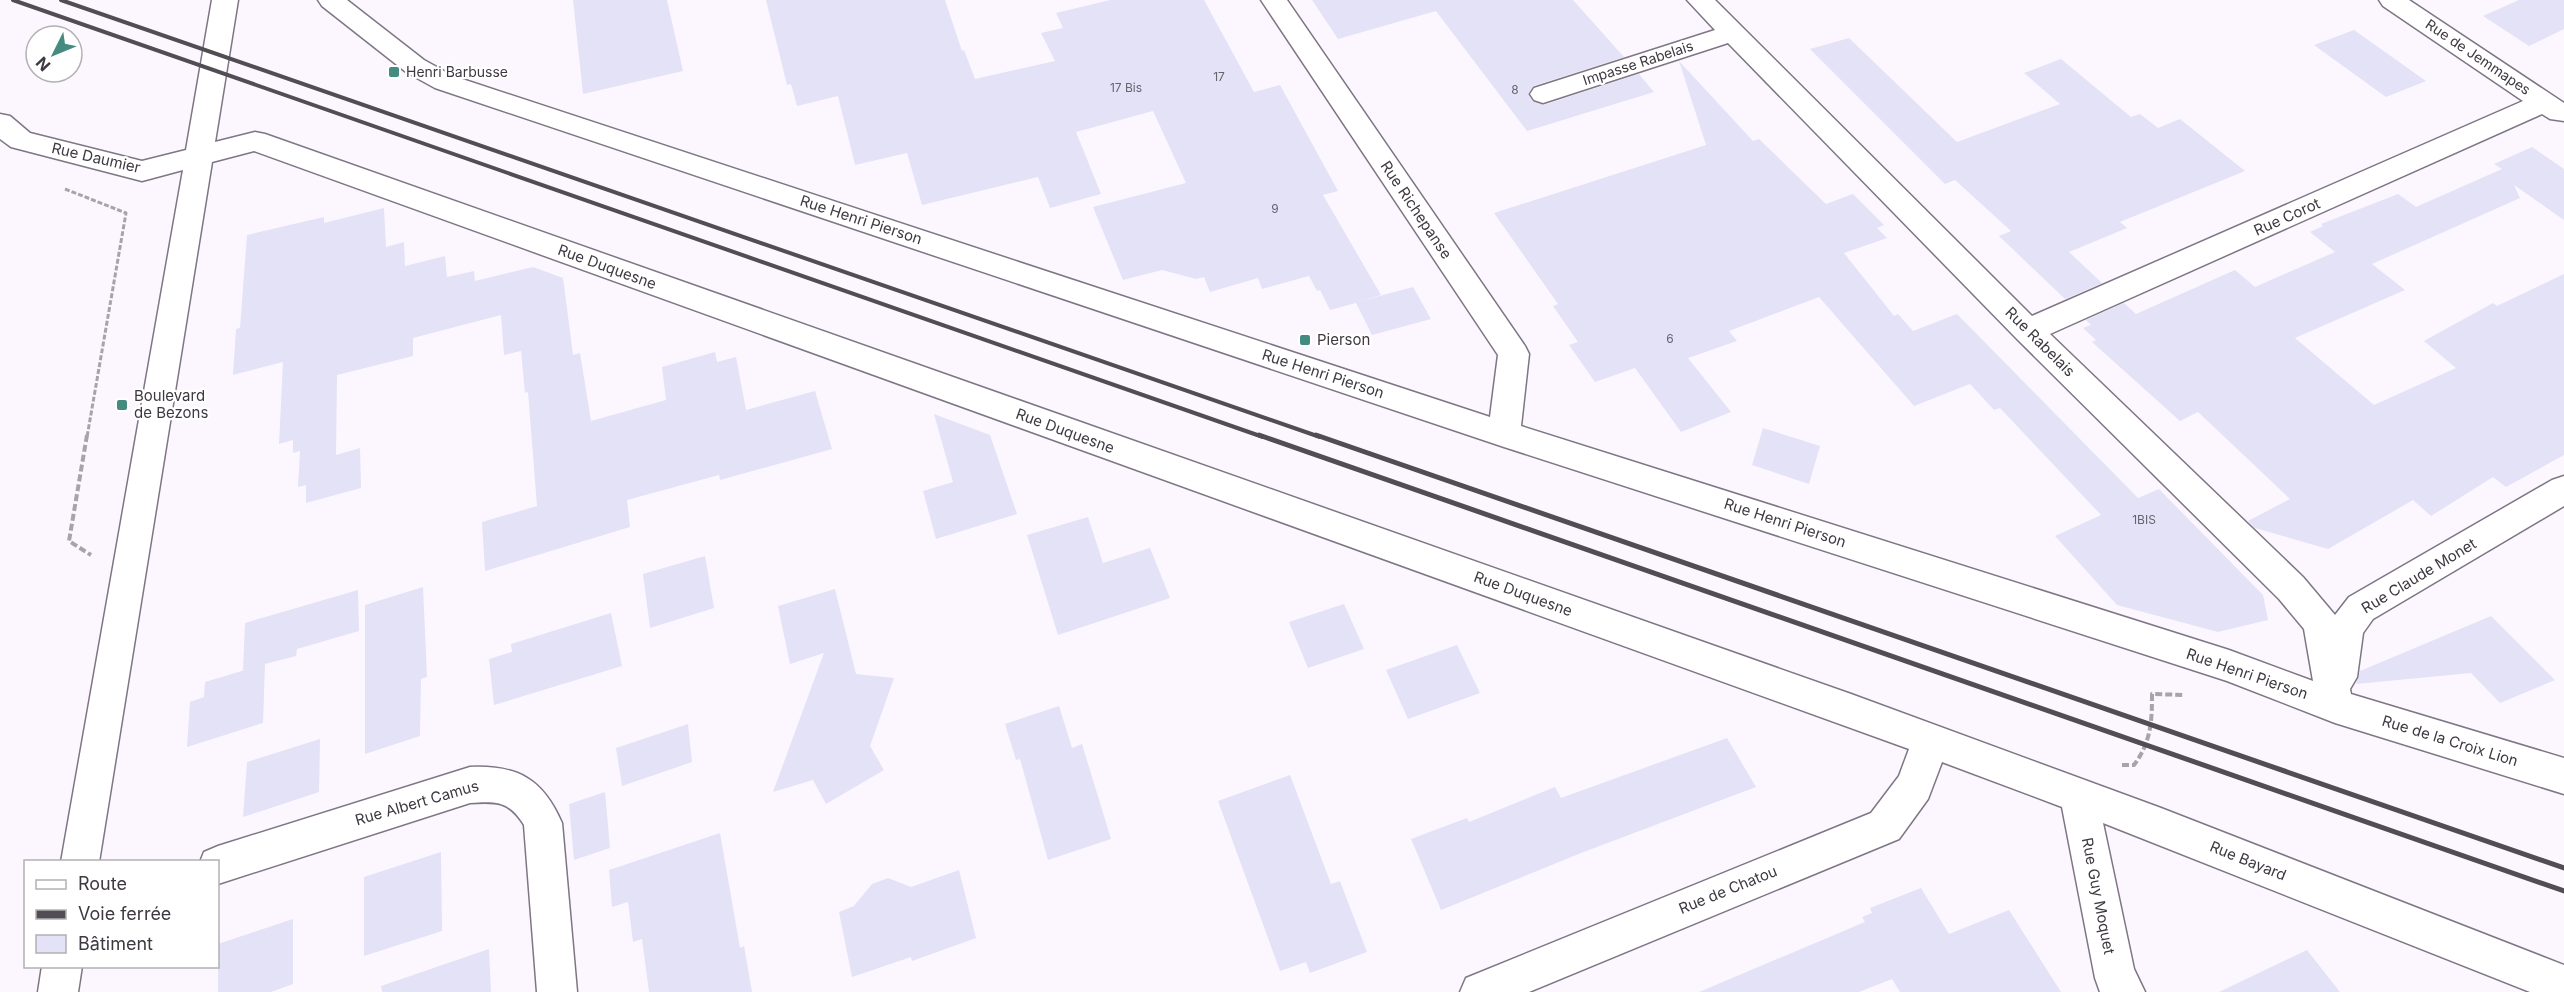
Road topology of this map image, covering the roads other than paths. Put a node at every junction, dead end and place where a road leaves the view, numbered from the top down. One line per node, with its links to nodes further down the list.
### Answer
1 (225, 0): 10 (street)
2 (331, 0): 12 (street, Rue Henri Pierson)
3 (1274, 0): 12 (street, Rue Richepanse)
4 (1700, 0): 6 (street, Rue Rabelais)
5 (2392, 0): 8 (street, Rue de Jemmapes)
6 (1733, 33): 7 (street, Impasse Rabelais); 11 (street, Rue Rabelais)
7 (1543, 94)
8 (2555, 109): 11 (street, Rue Corot)
9 (0, 123): 10 (street, Rue Daumier)
10 (198, 157): 15 (street, Rue Duquesne); 18 (street)
11 (2028, 331): 14 (street, Rue Rabelais)
12 (1504, 434): 14 (street, Rue Henri Pierson)
13 (2564, 490): 14 (street, Rue Claude Monet)
14 (2335, 706): 16 (street, Rue de la Croix Lion)
15 (1930, 741): 17 (street, Rue Bayard); 24 (street, Rue de Chatou)
16 (2564, 776)
17 (2079, 797): 21 (street, Rue Bayard); 25 (street, Rue Guy Moquet)
18 (80, 860)
19 (219, 865): 23 (street, Rue Albert Camus)
20 (62, 968): 22 (street)
21 (2560, 986)
22 (58, 992)
23 (557, 992)
24 (1480, 992)
25 (2125, 992)

